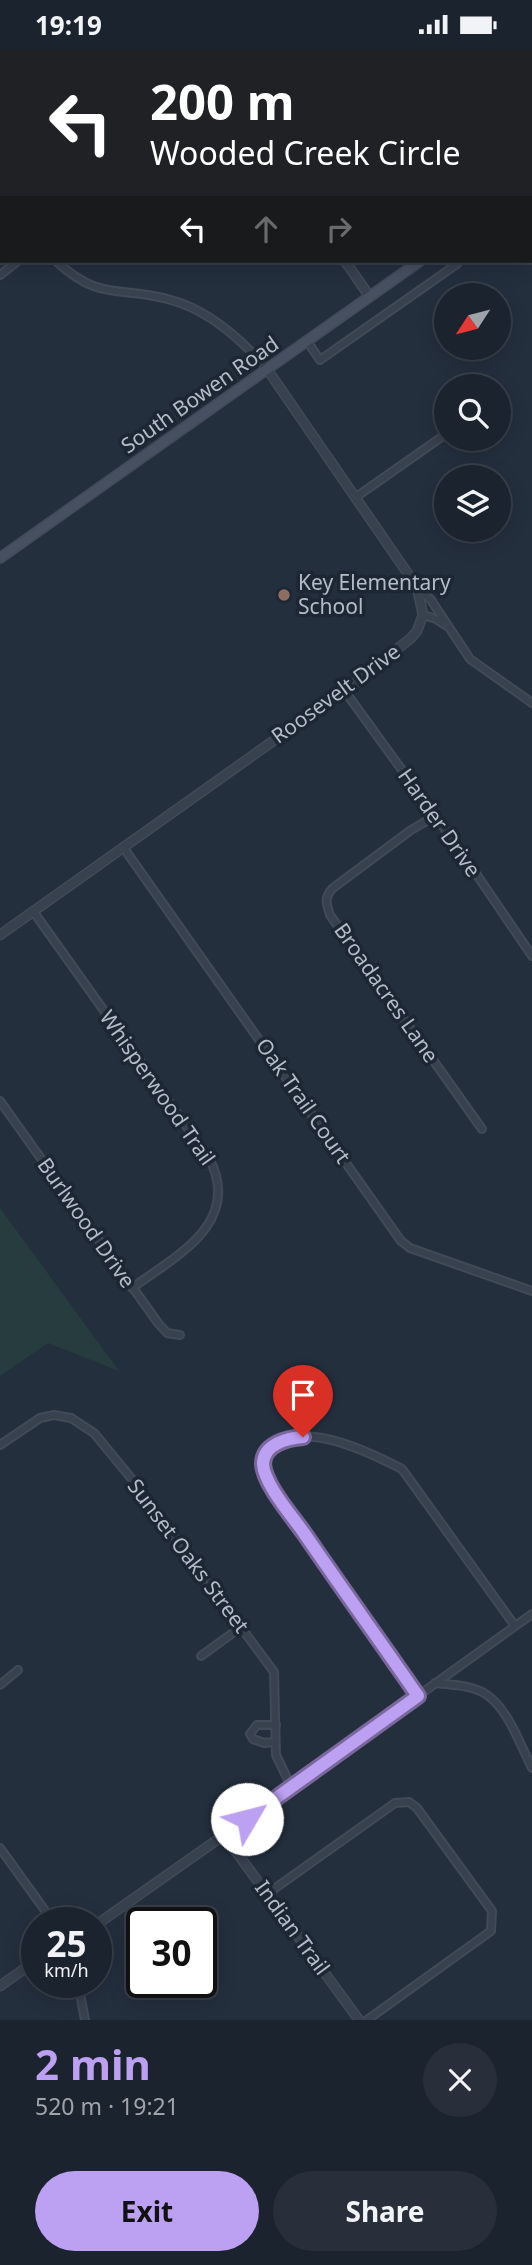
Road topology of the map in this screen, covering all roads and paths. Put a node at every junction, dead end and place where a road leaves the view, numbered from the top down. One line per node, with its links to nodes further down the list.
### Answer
1 (15, 263): 6 (street)
2 (58, 263): 9 (street)
3 (346, 263): 7 (street)
4 (417, 263): 7 (main road, South Bowen Road)
5 (457, 263): 8 (street)
6 (0, 275)
7 (370, 297): 8 (main road, South Bowen Road)
8 (307, 341): 9 (main road, South Bowen Road)
9 (267, 369): 11 (street); 12 (main road, South Bowen Road)
10 (434, 442): 11 (street)
11 (356, 497): 13 (street)
12 (0, 558)
13 (417, 587): 14 (street); 15 (street)
14 (423, 615): 15 (street); 16 (street, Roosevelt Drive)
15 (448, 628): 17 (street)
16 (344, 690): 18 (street, Harder Drive); 19 (street, Roosevelt Drive)
17 (532, 703)
18 (435, 816): 22 (street, Harder Drive); 24 (street, Broadacres Lane)
19 (123, 847): 20 (street, Roosevelt Drive); 26 (street, Oak Trail Court)
20 (33, 911): 21 (street, Roosevelt Drive); 25 (street, Whisperwood Trail)
21 (0, 935)
22 (532, 956)
23 (0, 1101): 25 (street, Burlwood Drive)
24 (482, 1129)
25 (132, 1288): 27 (street, Burlwood Drive)
26 (532, 1291)
27 (180, 1335)
28 (0, 1445): 31 (street, Sunset Oaks Street)
29 (532, 1614): 30 (street)
30 (516, 1626): 34 (street); 36 (street)
31 (241, 1627): 32 (street); 37 (street, Sunset Oaks Street)
32 (201, 1656)
33 (18, 1670): 35 (street)
34 (435, 1683): 36 (street); 39 (street)
35 (0, 1685)
36 (418, 1696): 40 (street)
37 (276, 1725): 38 (street, Sunset Oaks Street); 38 (street)
38 (274, 1742): 40 (street, Sunset Oaks Street)
39 (532, 1768)
40 (292, 1786): 41 (street)
41 (224, 1835): 43 (street, Indian Trail); 45 (street)
42 (0, 1848): 44 (street)
43 (267, 1894): 50 (street, Indian Trail); 51 (street)
44 (42, 1907)
45 (112, 1913)
46 (21, 1972): 47 (street)
47 (0, 1986)
48 (81, 1998): 49 (street)
49 (85, 2020)
50 (359, 2020)
51 (367, 2020)

